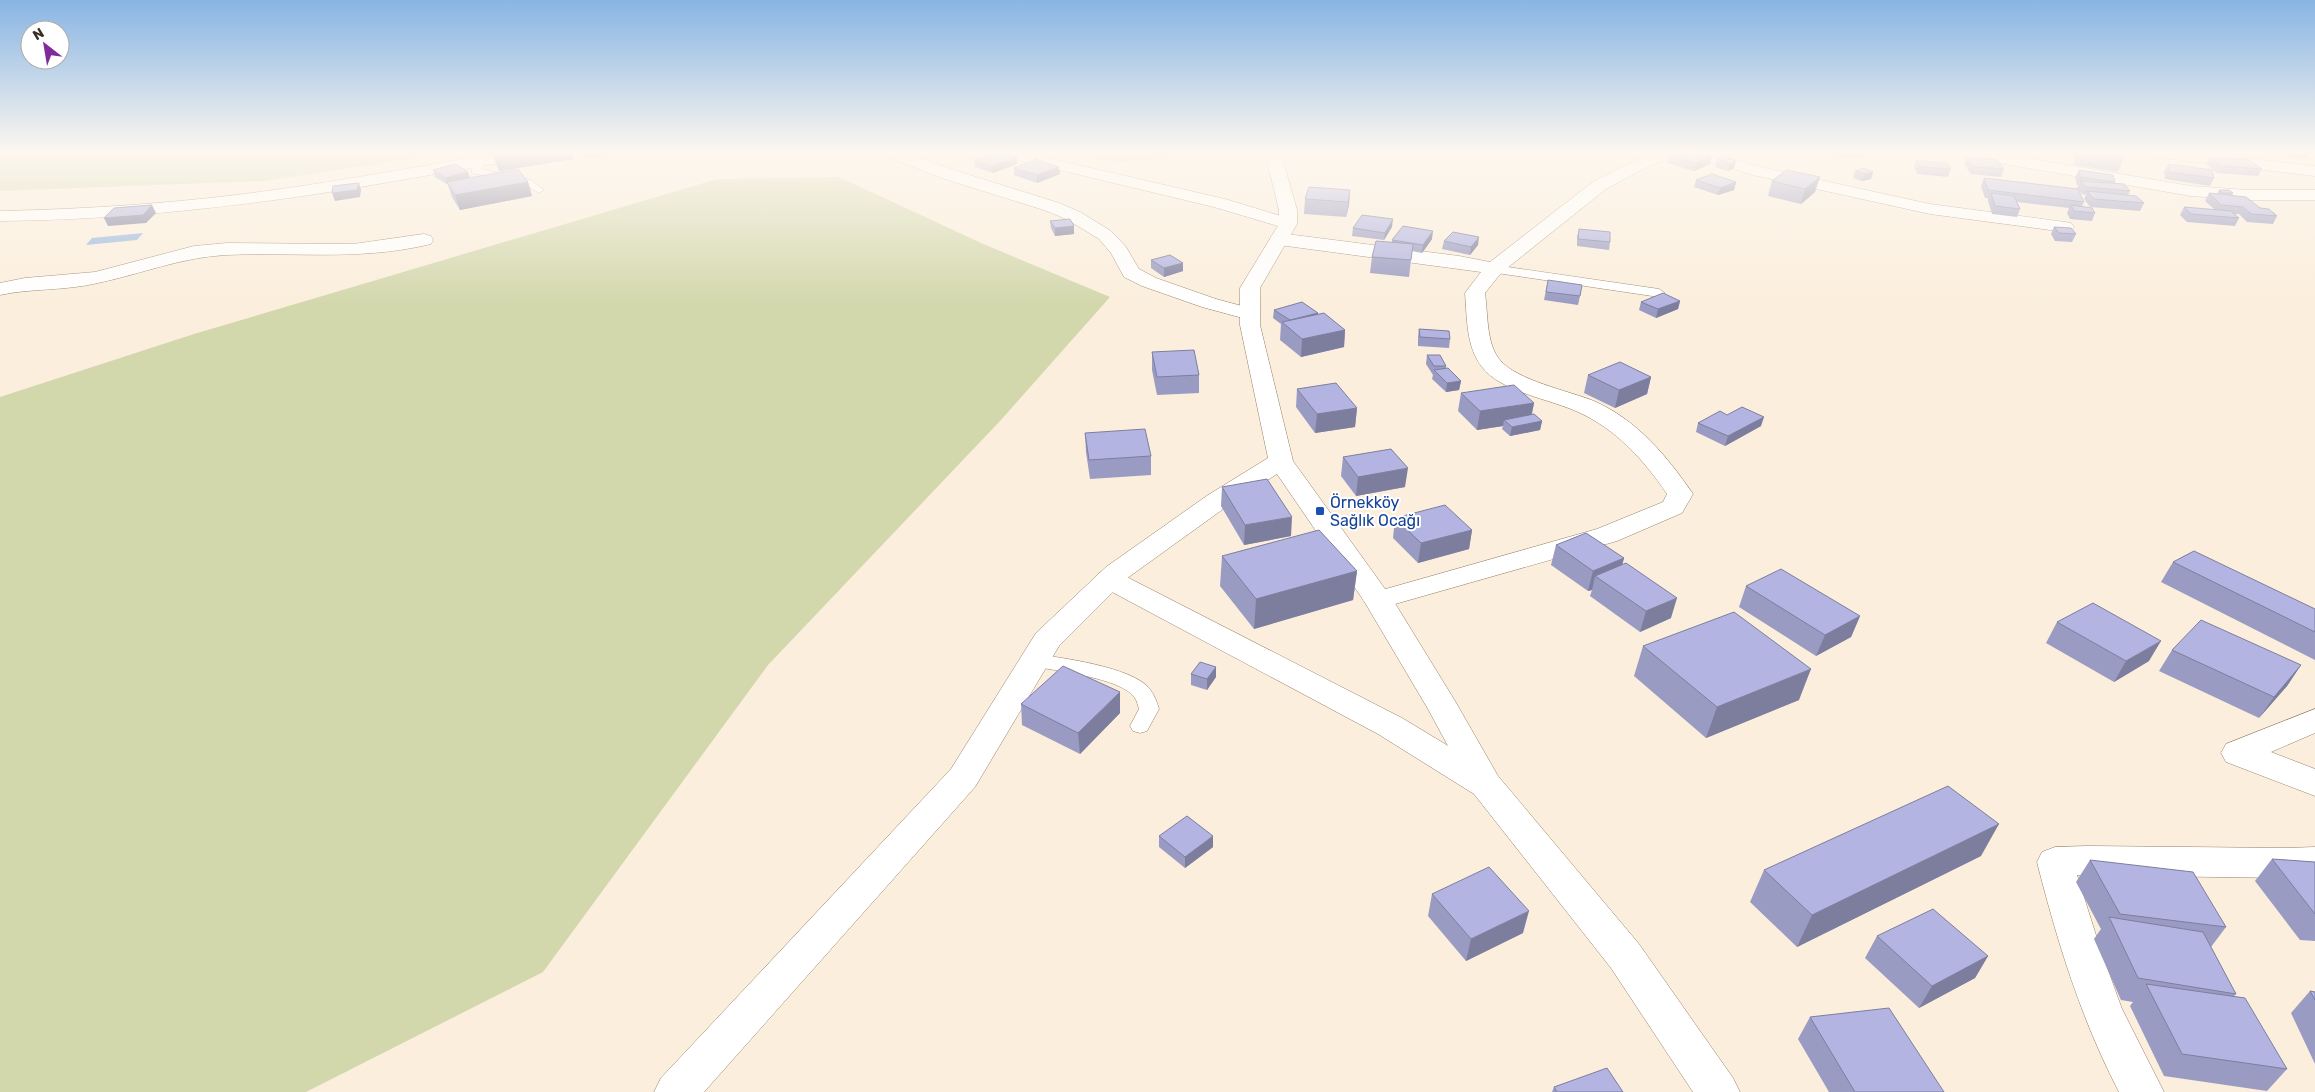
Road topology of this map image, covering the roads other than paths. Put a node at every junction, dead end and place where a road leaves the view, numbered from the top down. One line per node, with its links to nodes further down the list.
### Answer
1 (205, 203): 7 (street)
2 (1041, 203): 14 (street)
3 (1219, 203): 9 (street)
4 (1286, 203): 9 (street)
5 (1577, 203): 11 (street)
6 (1903, 203): 8 (street)
7 (0, 216)
8 (2065, 227)
9 (1284, 231): 11 (street); 14 (street)
10 (424, 240): 12 (street)
11 (1494, 269): 13 (lane); 17 (street)
12 (0, 289)
13 (1659, 293)
14 (1250, 314): 15 (street)
15 (1280, 461): 16 (street); 17 (street)
16 (1109, 579): 18 (street); 22 (street)
17 (1378, 600): 22 (street)
18 (1036, 660): 20 (lane); 24 (street)
19 (2315, 720): 21 (street)
20 (1140, 726)
21 (2315, 783)
22 (1486, 785): 25 (street)
23 (2315, 862): 26 (street)
24 (676, 1092)
25 (1718, 1092)
26 (2142, 1092)

